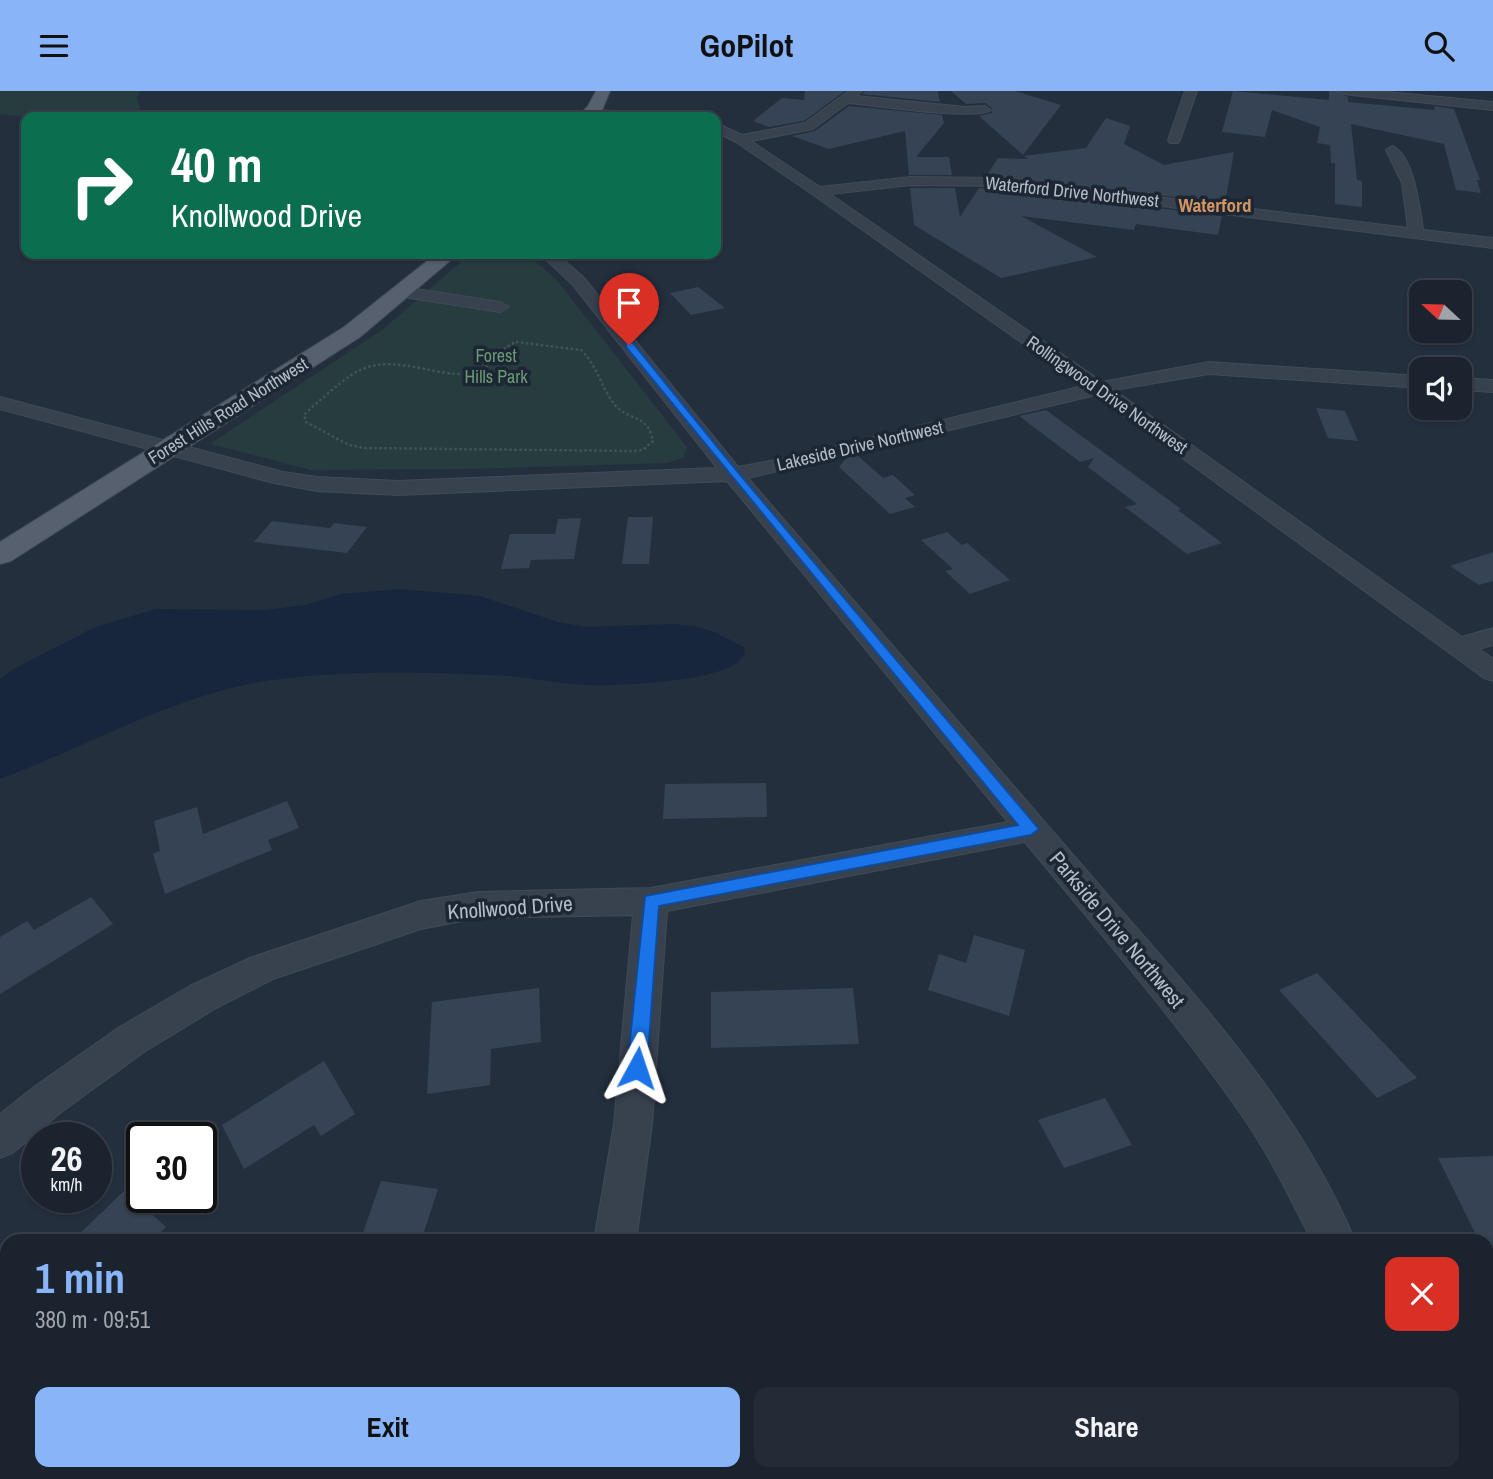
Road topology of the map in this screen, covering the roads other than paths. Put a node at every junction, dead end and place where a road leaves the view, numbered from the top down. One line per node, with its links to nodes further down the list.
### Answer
1 (603, 91): 7 (main road)
2 (1191, 91): 10 (street)
3 (1343, 91): 5 (street)
4 (852, 95): 6 (street); 9 (street)
5 (1493, 106)
6 (985, 110)
7 (590, 112)
8 (721, 130): 9 (street, Rollingwood Drive Northwest)
9 (740, 139): 12 (street, Rollingwood Drive Northwest)
10 (1174, 140)
11 (1392, 150): 13 (street)
12 (817, 191): 13 (street, Waterford Drive Northwest); 22 (street, Rollingwood Drive Northwest)
13 (1416, 233): 14 (street, Waterford Drive Northwest)
14 (1493, 243)
15 (442, 259): 17 (main road, Forest Hills Road Northwest)
16 (554, 259): 25 (street, Parkside Drive Northwest)
17 (403, 292): 18 (street); 24 (main road, Forest Hills Road Northwest)
18 (500, 307)
19 (1409, 380): 22 (street, Lakeside Drive Northwest)
20 (1472, 385): 21 (street)
21 (1493, 386)
22 (1101, 390): 25 (street, Lakeside Drive Northwest); 28 (street, Rollingwood Drive Northwest)
23 (0, 403): 24 (street, Lakeside Drive Northwest)
24 (171, 447): 25 (street, Lakeside Drive Northwest); 26 (main road, Forest Hills Road Northwest)
25 (733, 474): 30 (street, Parkside Drive Northwest)
26 (0, 555)
27 (1493, 636): 28 (street)
28 (1461, 646): 29 (street, Rollingwood Drive Northwest)
29 (1493, 672)
30 (1031, 829): 31 (street, Knollwood Drive); 34 (street, Parkside Drive Northwest)
31 (651, 901): 32 (street, Knollwood Drive); 33 (street)
32 (0, 1139)
33 (616, 1234)
34 (1330, 1234)

